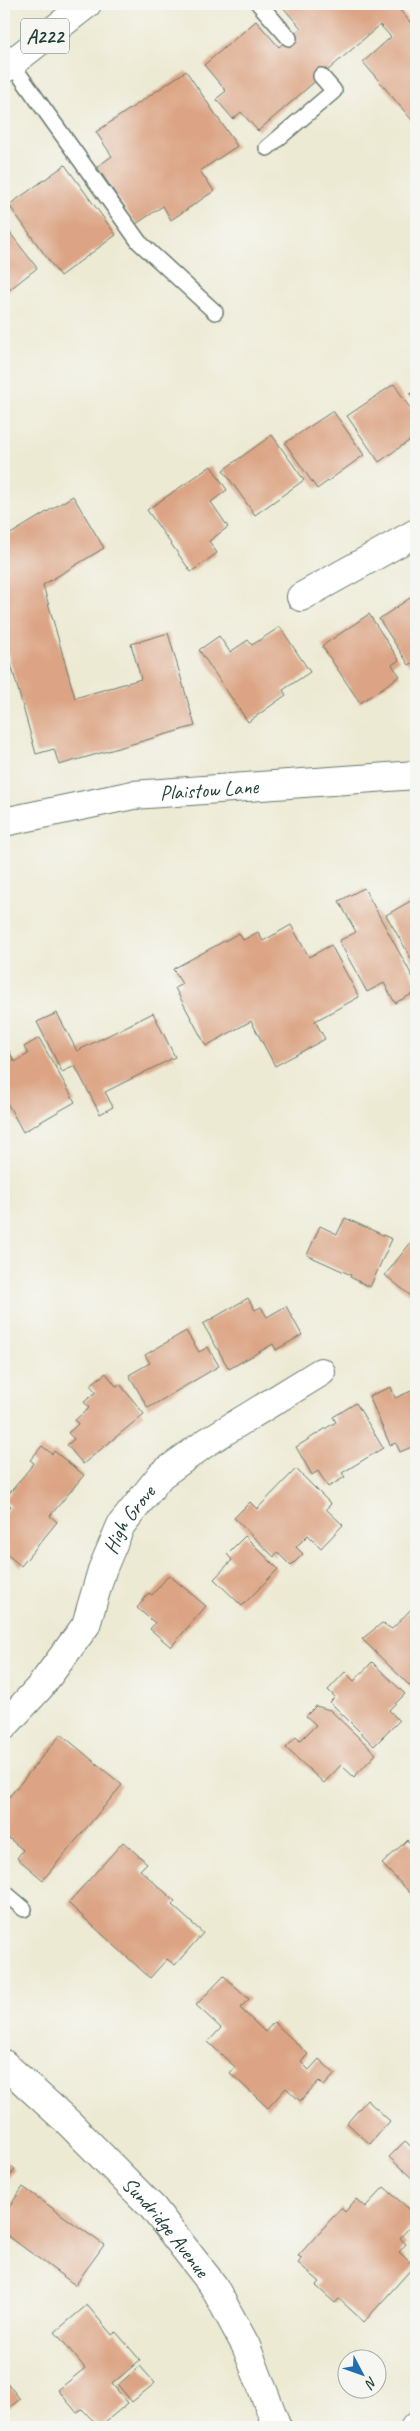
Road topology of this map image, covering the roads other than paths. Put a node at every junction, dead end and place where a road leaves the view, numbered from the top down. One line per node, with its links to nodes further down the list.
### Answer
1 (87, 4): 4 (street, A222)
2 (260, 4): 3 (lane)
3 (289, 38)
4 (8, 66): 7 (lane)
5 (321, 76): 6 (lane)
6 (267, 148)
7 (215, 312)
8 (416, 533): 9 (street)
9 (301, 597)
10 (416, 775): 11 (street, Plaistow Lane)
11 (4, 822)
12 (321, 1372): 13 (street, High Grove)
13 (4, 1726)
14 (4, 1892): 15 (lane)
15 (24, 1909)
16 (4, 2064): 17 (street, Sundridge Avenue)
17 (277, 2427)

